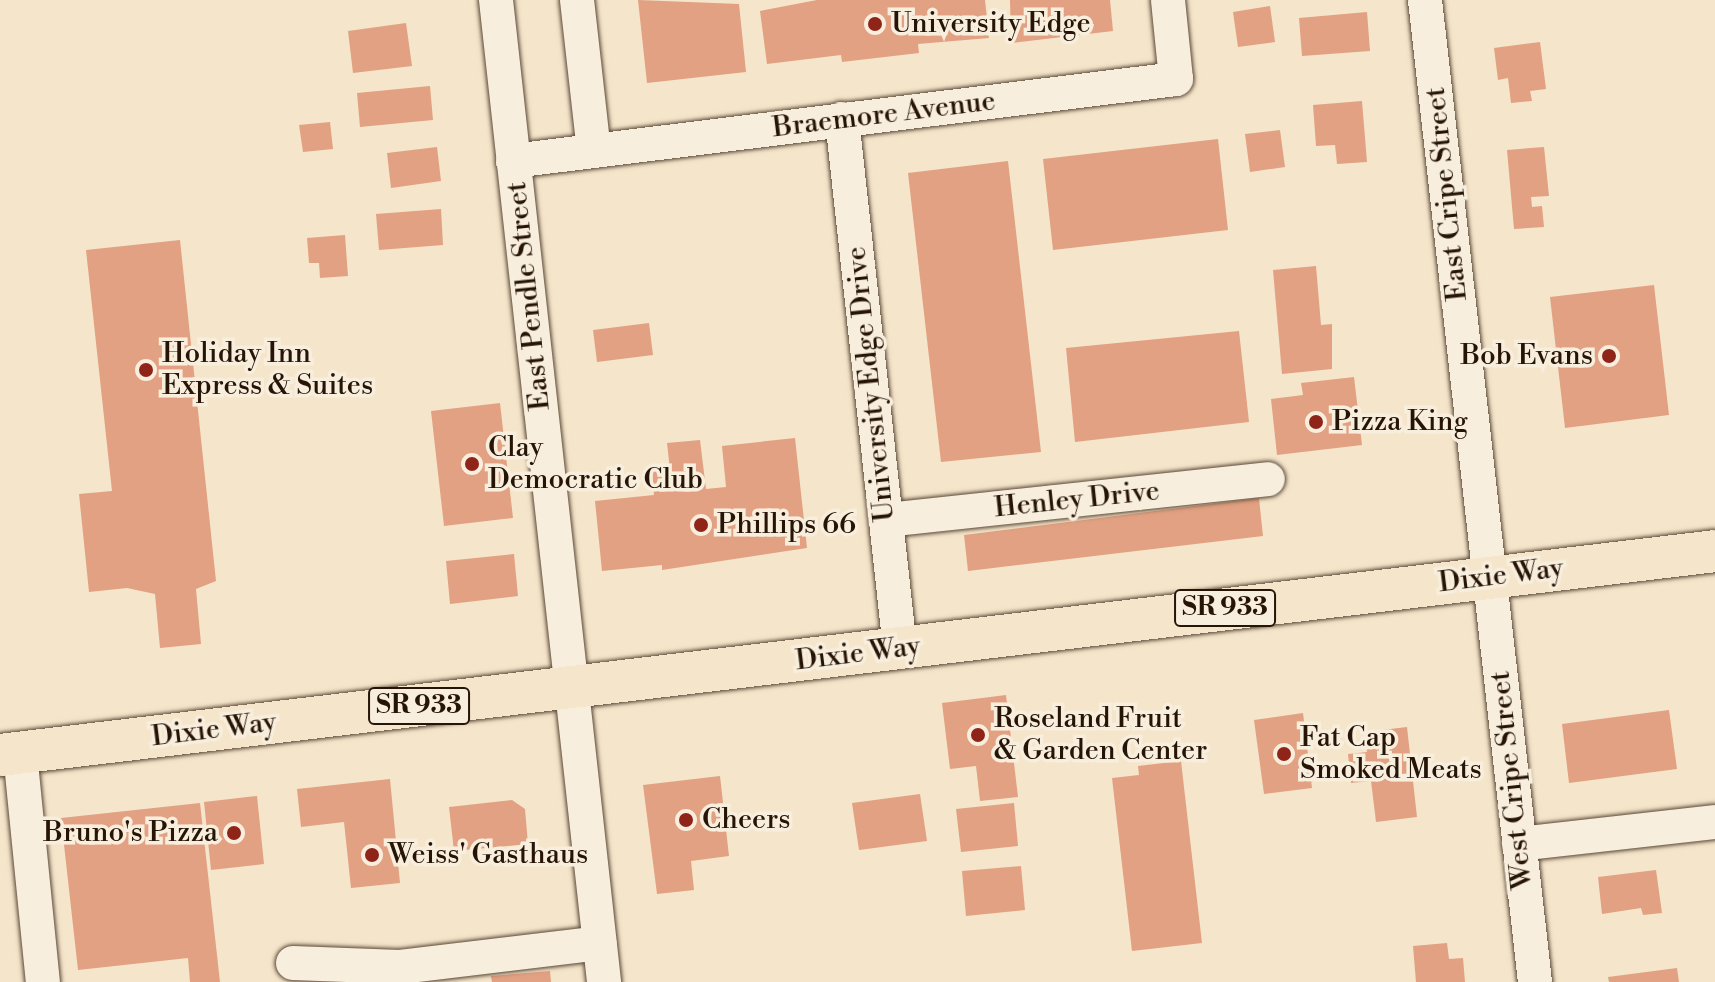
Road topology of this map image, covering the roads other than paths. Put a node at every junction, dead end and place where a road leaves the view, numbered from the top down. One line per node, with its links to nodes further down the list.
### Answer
1 (496, 0): 7 (street, East Pendle Street)
2 (577, 0): 6 (street)
3 (1168, 0): 5 (street, Braemore Avenue)
4 (1425, 0): 11 (street, East Cripe Street)
5 (842, 119): 6 (street, Braemore Avenue); 9 (street, University Edge Drive)
6 (594, 151): 7 (street, Braemore Avenue)
7 (513, 161): 13 (street, East Pendle Street)
8 (1268, 479): 9 (street, Henley Drive)
9 (886, 520): 12 (street, University Edge Drive)
10 (1715, 551): 11 (main road, Dixie Way / SR 933)
11 (1490, 578): 12 (main road, Dixie Way / SR 933); 16 (street, West Cripe Street)
12 (900, 649): 13 (main road, Dixie Way / SR 933)
13 (572, 688): 14 (main road, Dixie Way / SR 933); 17 (street, East Pendle Street)
14 (10, 754): 19 (street)
15 (1715, 822): 16 (street)
16 (1519, 844): 21 (street, West Cripe Street)
17 (600, 943): 18 (street); 20 (street, East Pendle Street)
18 (293, 963)
19 (43, 982)
20 (604, 982)
21 (1535, 982)

